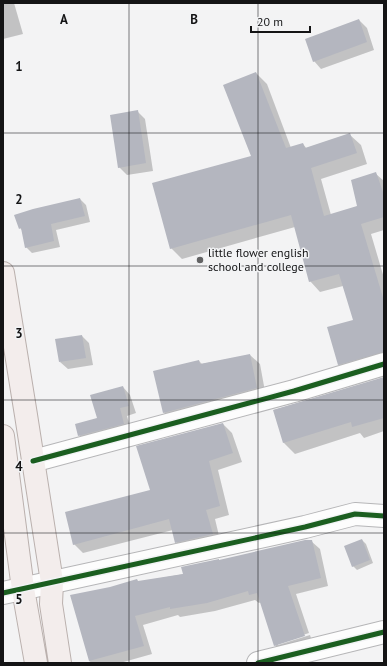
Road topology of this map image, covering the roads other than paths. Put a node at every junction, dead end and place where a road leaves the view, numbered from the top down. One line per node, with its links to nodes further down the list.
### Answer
1 (3, 274): 4 (main road)
2 (384, 364): 4 (street)
3 (3, 436): 7 (main road)
4 (33, 461): 6 (main road)
5 (384, 516): 6 (street)
6 (52, 582): 7 (street); 10 (main road)
7 (13, 591): 9 (main road)
8 (384, 632): 11 (street)
9 (36, 663)
10 (60, 663)
11 (258, 663)

